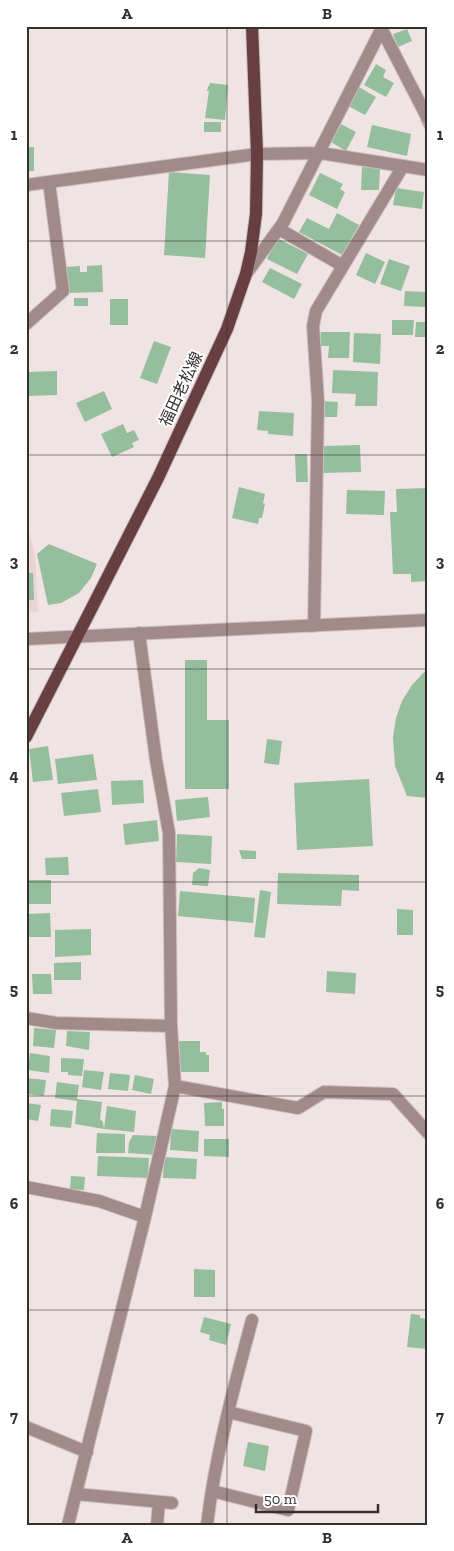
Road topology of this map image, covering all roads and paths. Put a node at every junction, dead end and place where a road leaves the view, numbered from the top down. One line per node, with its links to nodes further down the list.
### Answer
1 (252, 26): 5 (main road, 福田老松線)
2 (382, 27): 3 (street); 4 (street)
3 (428, 119)
4 (320, 153): 5 (street); 6 (street); 10 (street)
5 (257, 154): 8 (street); 12 (main road, 福田老松線)
6 (403, 166): 7 (street); 11 (street)
7 (428, 170)
8 (49, 182): 9 (street); 13 (street)
9 (26, 185)
10 (279, 229): 11 (street); 12 (street)
11 (343, 266): 15 (street)
12 (246, 274): 17 (main road, 福田老松線)
13 (26, 324)
14 (428, 620): 15 (street)
15 (314, 626): 16 (street)
16 (139, 633): 17 (street); 21 (street)
17 (77, 636): 18 (street); 19 (main road, 福田老松線)
18 (26, 639)
19 (26, 737)
20 (26, 1018): 21 (street)
21 (171, 1026): 22 (street)
22 (175, 1086): 23 (street); 25 (street)
23 (428, 1133)
24 (26, 1187): 25 (street)
25 (145, 1217): 29 (street)
26 (252, 1320): 27 (street)
27 (228, 1412): 30 (street); 30 (street)
28 (26, 1427): 29 (street)
29 (87, 1452): 31 (street)
30 (212, 1491): 34 (street)
31 (76, 1494): 32 (street); 33 (street)
32 (68, 1525)
33 (157, 1525)
34 (207, 1525)

